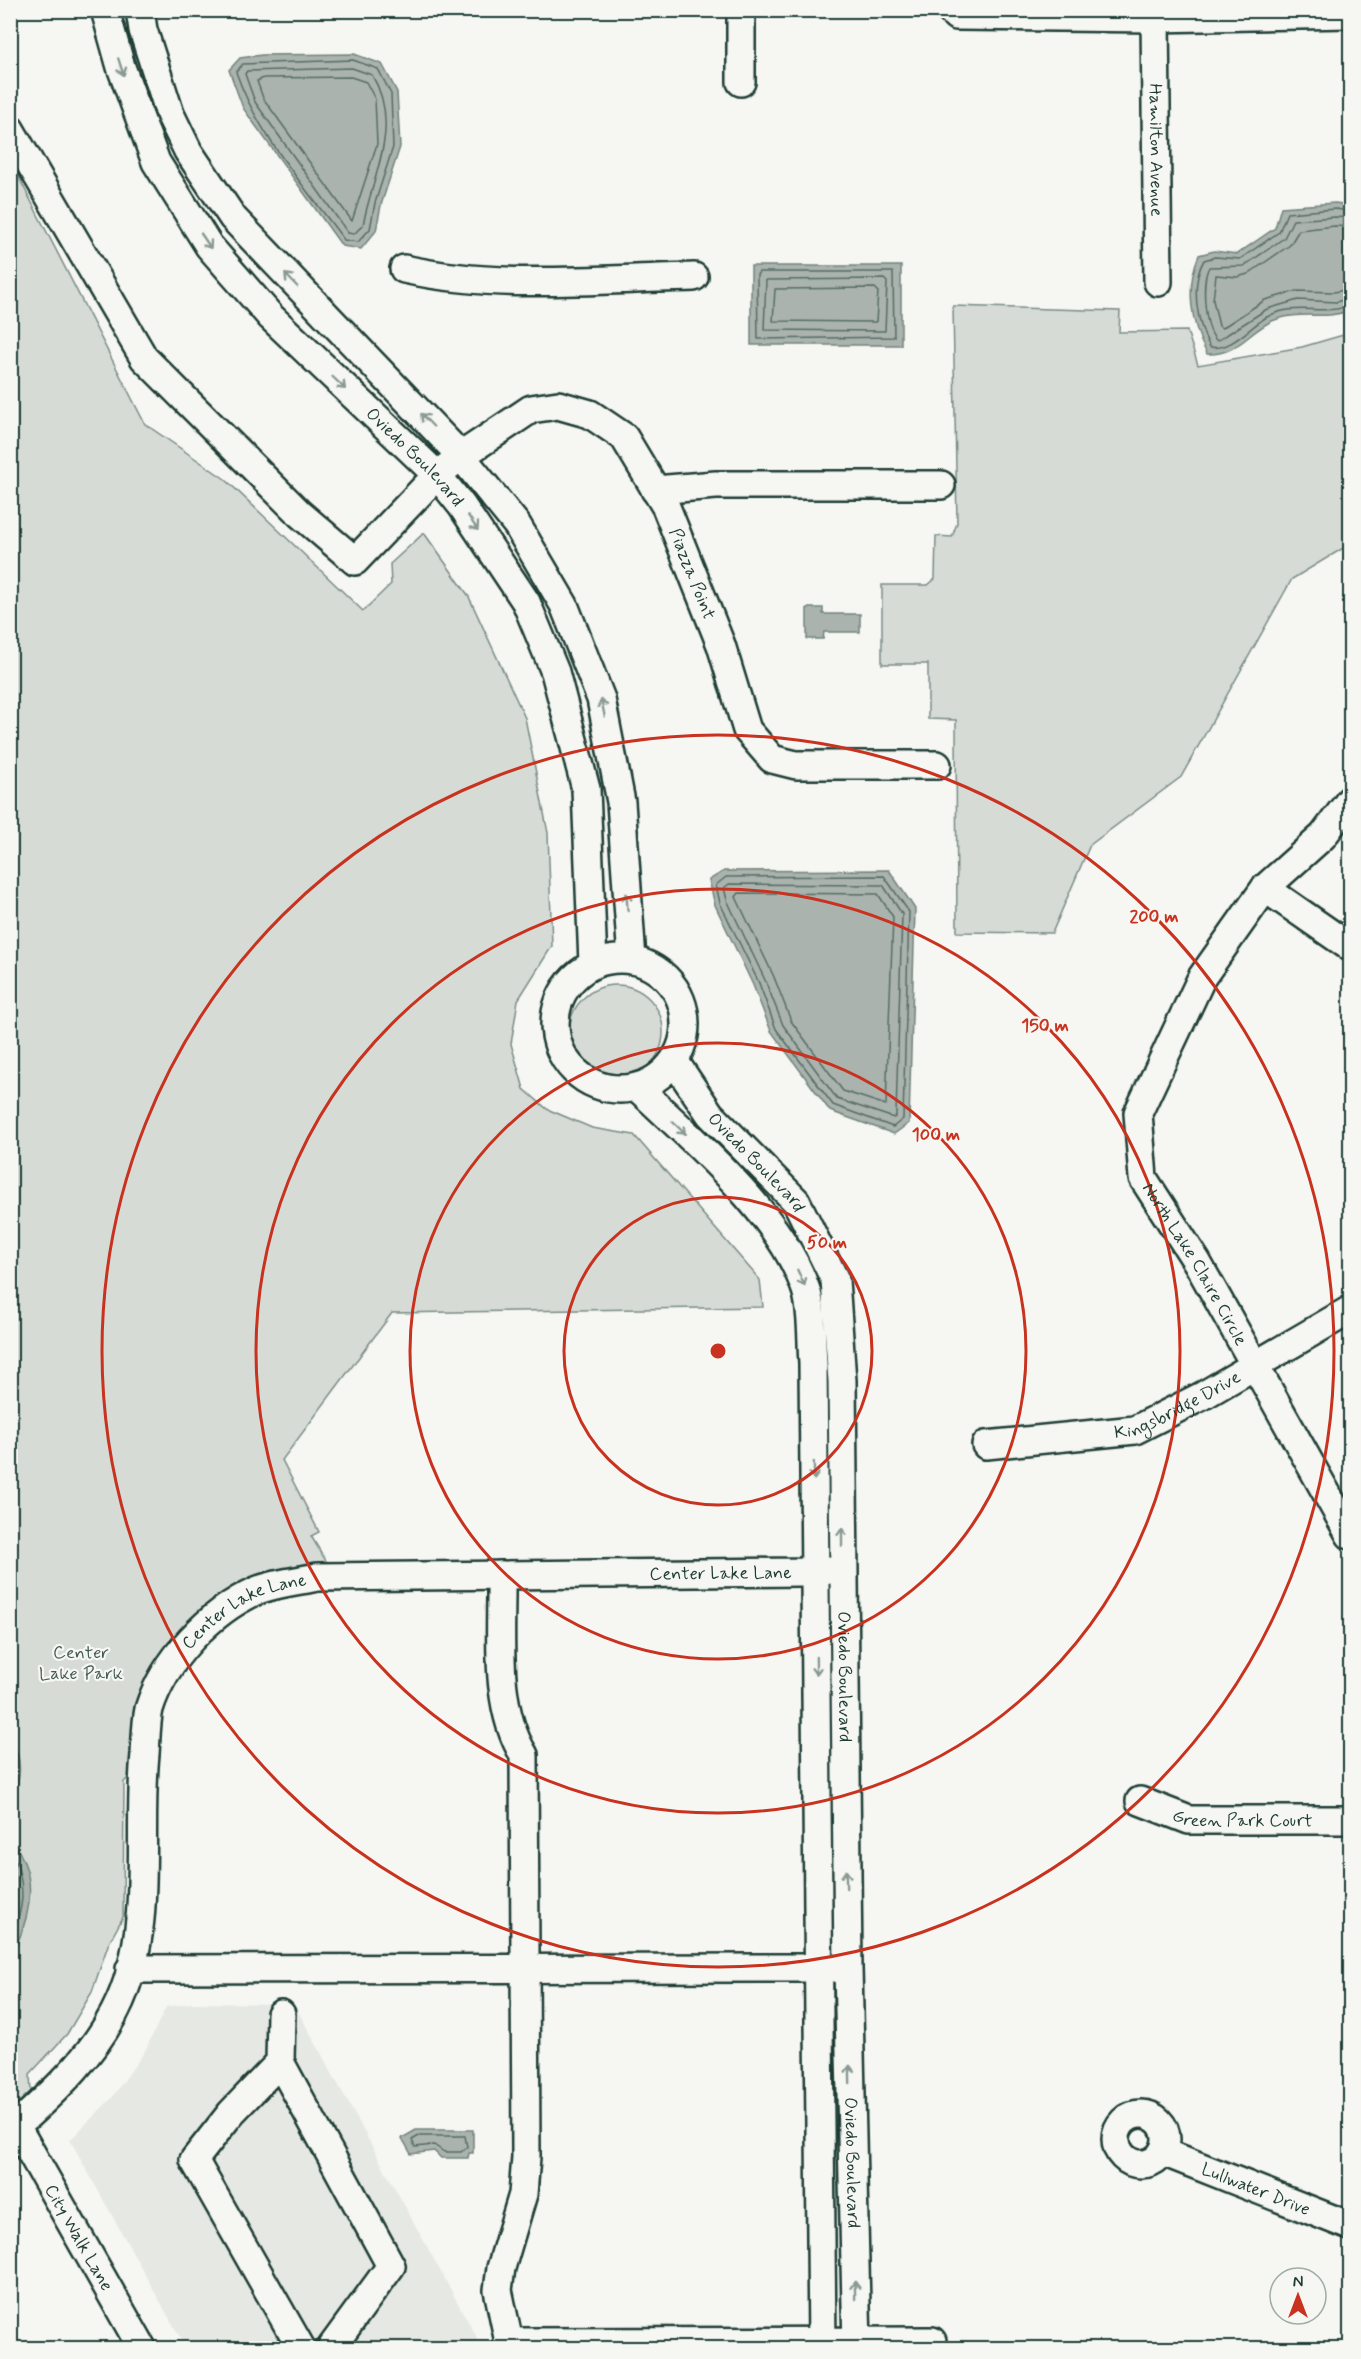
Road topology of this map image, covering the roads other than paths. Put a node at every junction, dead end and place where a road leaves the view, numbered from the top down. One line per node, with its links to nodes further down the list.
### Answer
1 (105, 10): 13 (street, Oviedo Boulevard, one-way to 13)
2 (140, 10): 12 (street, Oviedo Boulevard, one-way to 2)
3 (741, 10): 7 (street)
4 (953, 14): 6 (street)
5 (1350, 14): 6 (street)
6 (1155, 18): 11 (street, Hamilton Avenue)
7 (741, 82)
8 (10, 129): 13 (street, Piazza Point)
9 (404, 269): 10 (street)
10 (693, 277)
11 (1158, 282)
12 (461, 456): 13 (street, Piazza Point); 15 (street, Piazza Point); 20 (street, Oviedo Boulevard, one-way to 12)
13 (437, 475): 21 (street, Oviedo Boulevard, one-way to 21)
14 (941, 485): 15 (street)
15 (655, 489): 16 (street, Piazza Point)
16 (937, 765)
17 (1350, 800): 18 (street, North Lake Claire Circle)
18 (1265, 888): 19 (street); 25 (street, North Lake Claire Circle)
19 (1350, 947)
20 (632, 960): 21 (street); 22 (street)
21 (593, 964): 23 (street)
22 (675, 1062): 23 (street); 28 (street, Oviedo Boulevard, one-way to 22)
23 (637, 1087): 29 (street, Oviedo Boulevard, one-way to 29)
24 (1350, 1310): 25 (street, Kingsbridge Drive)
25 (1254, 1363): 26 (street, Kingsbridge Drive); 27 (street, North Lake Claire Circle)
26 (986, 1445)
27 (1350, 1535)
28 (842, 1569): 29 (street, Center Lake Lane); 35 (street, Oviedo Boulevard, one-way to 28)
29 (815, 1571): 30 (street, Center Lake Lane); 33 (street, Oviedo Boulevard, one-way to 33)
30 (501, 1575): 34 (street); 36 (street, Center Lake Lane)
31 (1140, 1801): 32 (street, Green Park Court)
32 (1350, 1820)
33 (820, 1967): 34 (street); 35 (street); 43 (street, Oviedo Boulevard)
34 (524, 1968): 36 (street); 42 (street)
35 (848, 1968): 44 (street, Oviedo Boulevard, one-way to 35)
36 (130, 1969): 39 (street, Center Lake Lane)
37 (281, 2013): 38 (street)
38 (280, 2062): 46 (street); 47 (street)
39 (13, 2127): 45 (street, City Walk Lane)
40 (1162, 2152): 41 (street, Lullwater Drive)
41 (1350, 2226)
42 (508, 2345): 43 (street)
43 (822, 2345): 44 (street)
44 (857, 2345): 48 (street)
45 (142, 2349)
46 (301, 2349)
47 (331, 2349)
48 (932, 2349)

